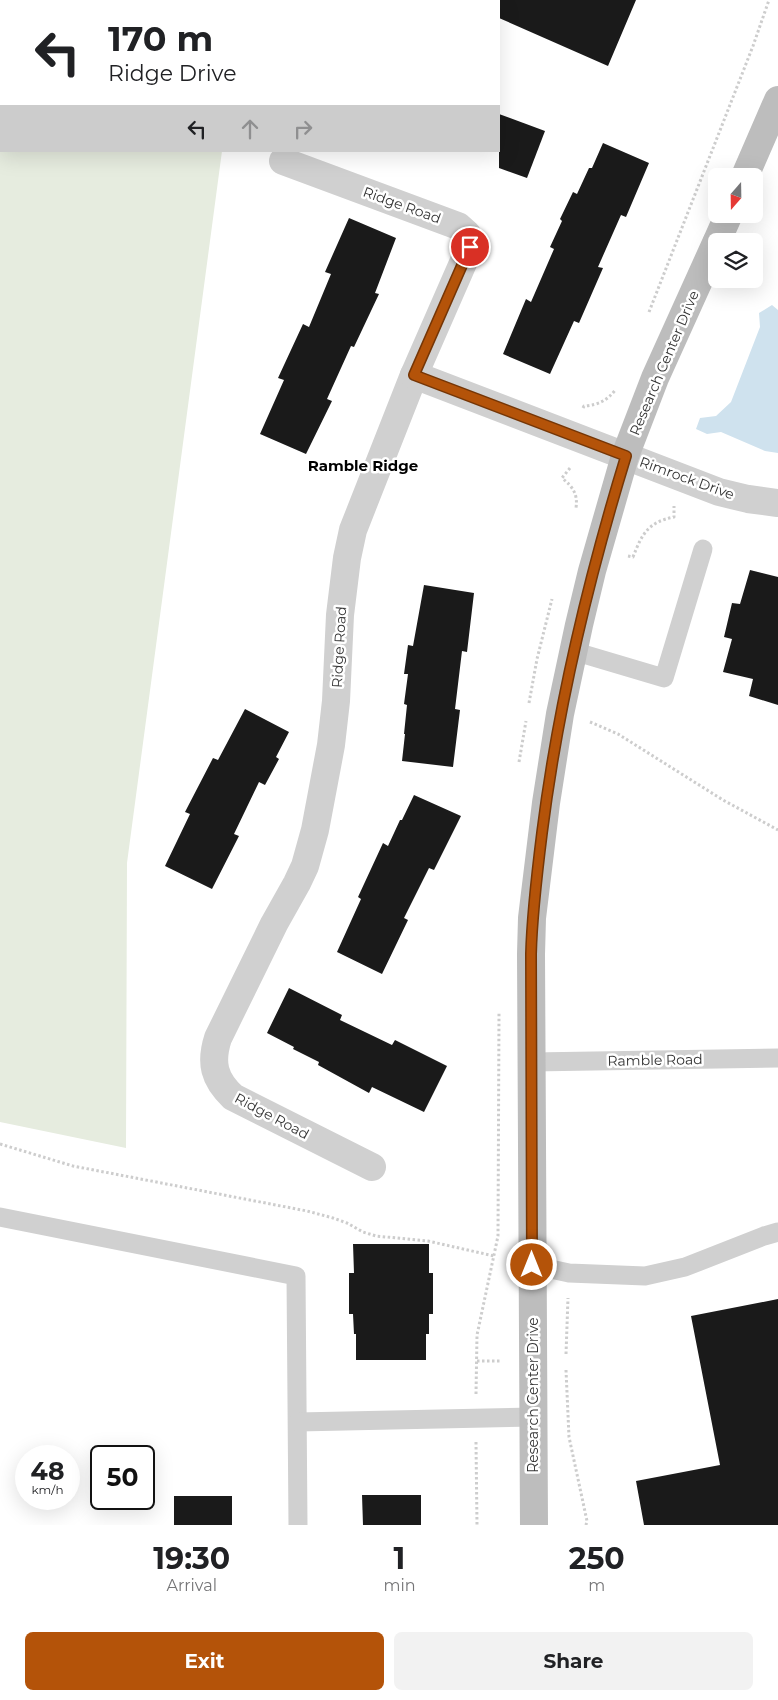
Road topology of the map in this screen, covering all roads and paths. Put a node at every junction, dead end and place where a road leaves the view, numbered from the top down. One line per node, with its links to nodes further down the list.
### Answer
1 (769, 0): 6 (path)
2 (778, 100): 4 (main road)
3 (283, 161): 7 (street, Ridge Road)
4 (749, 168)
5 (708, 262): 10 (main road, Research Center Drive)
6 (647, 317)
7 (414, 375): 10 (street, Rimrock Drive); 21 (street, Ridge Road)
8 (620, 383): 9 (path)
9 (583, 412)
10 (626, 456): 11 (street, Rimrock Drive); 15 (main road, Research Center Drive)
11 (778, 503)
12 (674, 505): 14 (path)
13 (703, 549): 15 (lane)
14 (633, 558)
15 (574, 651): 16 (main road, Research Center Drive)
16 (560, 714): 17 (path); 19 (main road, Research Center Drive)
17 (778, 830)
18 (778, 1058): 19 (lane, Ramble Road)
19 (532, 1062): 24 (main road, Research Center Drive)
20 (0, 1144): 26 (path)
21 (372, 1168)
22 (0, 1217): 28 (lane)
23 (778, 1232): 25 (lane)
24 (532, 1265): 25 (lane); 27 (main road, Research Center Drive)
25 (569, 1273): 33 (path)
26 (476, 1400)
27 (533, 1417): 28 (lane); 32 (main road, Research Center Drive)
28 (298, 1422): 30 (lane)
29 (476, 1437): 31 (path)
30 (298, 1525)
31 (477, 1525)
32 (534, 1525)
33 (586, 1525)

